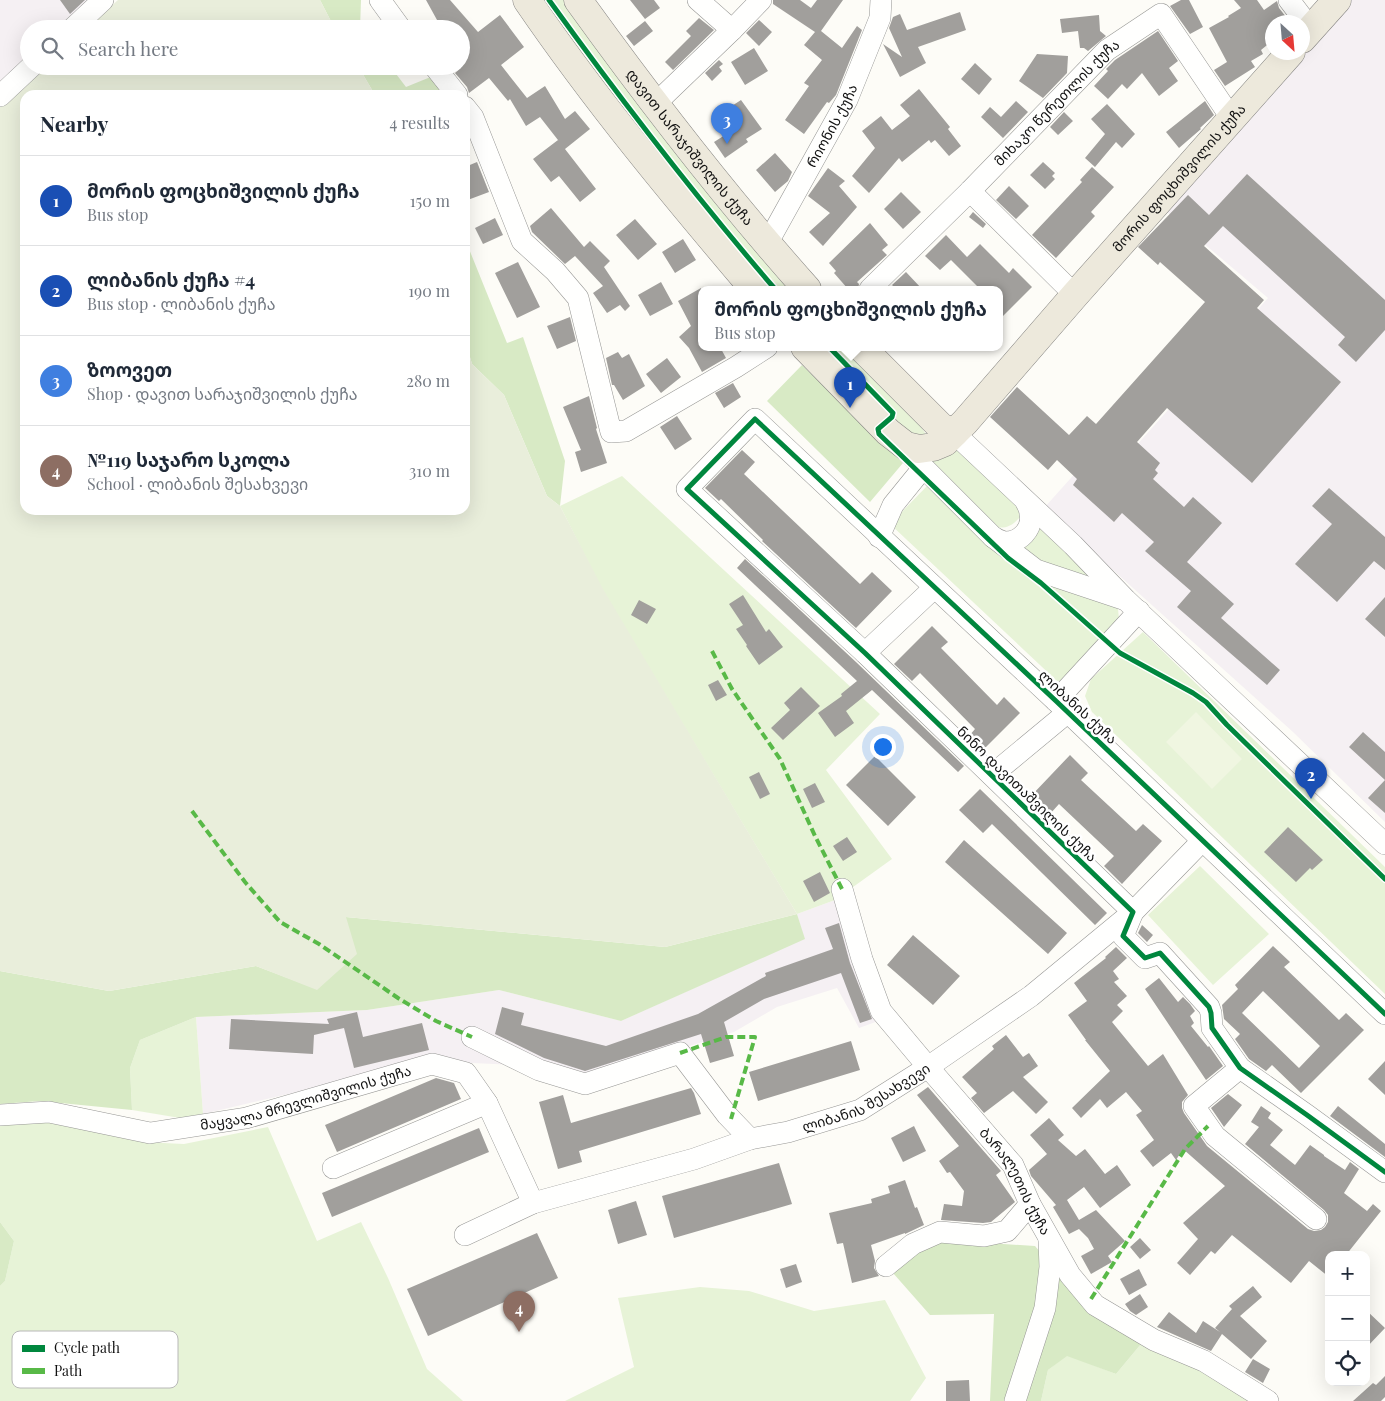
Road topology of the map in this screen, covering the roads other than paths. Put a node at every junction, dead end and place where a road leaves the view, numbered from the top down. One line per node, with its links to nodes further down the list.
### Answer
1 (103, 0): 11 (street)
2 (380, 0): 12 (street)
3 (527, 0): 25 (main road)
4 (578, 0): 20 (main road, დავით სარაჯიშვილის ქუჩა)
5 (698, 0): 13 (street)
6 (761, 0): 13 (street)
7 (881, 0): 24 (street, რიონის ქუჩა)
8 (1289, 0): 10 (street)
9 (1336, 0): 14 (main road)
10 (1297, 15)
11 (82, 20)
12 (394, 20)
13 (732, 30): 20 (street)
14 (1310, 30)
15 (1284, 60): 22 (main road, მორის ფოცხიშვილის ქუჩა)
16 (22, 75): 19 (street)
17 (441, 75): 18 (street)
18 (452, 90)
19 (0, 96)
20 (654, 105): 24 (main road, დავით სარაჯიშვილის ქუჩა)
21 (470, 114): 29 (street)
22 (1232, 119): 23 (street, მიხაკო წერეთლის ქუჩა); 28 (main road, მორის ფოცხიშვილის ქუჩა)
23 (970, 191): 27 (street, მიხაკო წერეთლის ქუჩა); 28 (street)
24 (767, 244): 26 (main road, დავით სარაჯიშვილის ქუჩა)
25 (751, 286)
26 (804, 286)
27 (873, 286)
28 (1075, 295): 33 (main road, მორის ფოცხიშვილის ქუჩა)
29 (761, 351)
30 (809, 351): 34 (main road)
31 (865, 351): 33 (main road)
32 (754, 419): 37 (street, ლიბანის ქუჩა); 41 (street, ნინო დავითაშვილის ქუჩა)
33 (954, 433): 34 (main road, მორის ფოცხიშვილის ქუჩა); 36 (street)
34 (894, 438): 35 (street)
35 (922, 468): 37 (street); 38 (street)
36 (1026, 502): 38 (street); 40 (street)
37 (878, 537): 39 (street, ლიბანის ქუჩა)
38 (993, 537): 40 (street)
39 (934, 588): 41 (street); 42 (street, ლიბანის ქუჩა)
40 (1132, 605): 42 (street); 45 (street)
41 (865, 653): 43 (street, ნინო დავითაშვილის ქუჩა)
42 (1062, 707): 43 (street); 44 (street, ლიბანის ქუჩა)
43 (992, 775): 47 (street, ნინო დავითაშვილის ქუჩა)
44 (1202, 841): 47 (street, ლიბანის შესახვევი); 48 (street, ლიბანის ქუჩა)
45 (1385, 844)
46 (842, 889): 50 (street, ბარალეთის ქუჩა)
47 (1133, 912): 50 (street, ლიბანის შესახვევი); 51 (street)
48 (1385, 1014)
49 (472, 1037): 54 (street)
50 (928, 1067): 54 (street, ლიბანის შესახვევი); 58 (street, ბარალეთის ქუჩა)
51 (1240, 1068): 56 (street); 59 (street)
52 (487, 1102): 53 (street, მაყვალა მრევლიშვილის ქუჩა); 55 (street); 57 (street, მაყვალა მრევლიშვილის ქუჩა)
53 (0, 1115)
54 (750, 1139): 57 (street, ლიბანის შესახვევი)
55 (333, 1168)
56 (1385, 1172)
57 (533, 1203): 60 (street, ლიბანის შესახვევი)
58 (1030, 1204): 61 (street, ბარალეთის ქუჩა); 62 (street)
59 (1316, 1219)
60 (465, 1235)
61 (1049, 1238): 63 (street); 64 (street, ბარალეთის ქუჩა)
62 (886, 1266)
63 (1015, 1401)
64 (1268, 1401)

